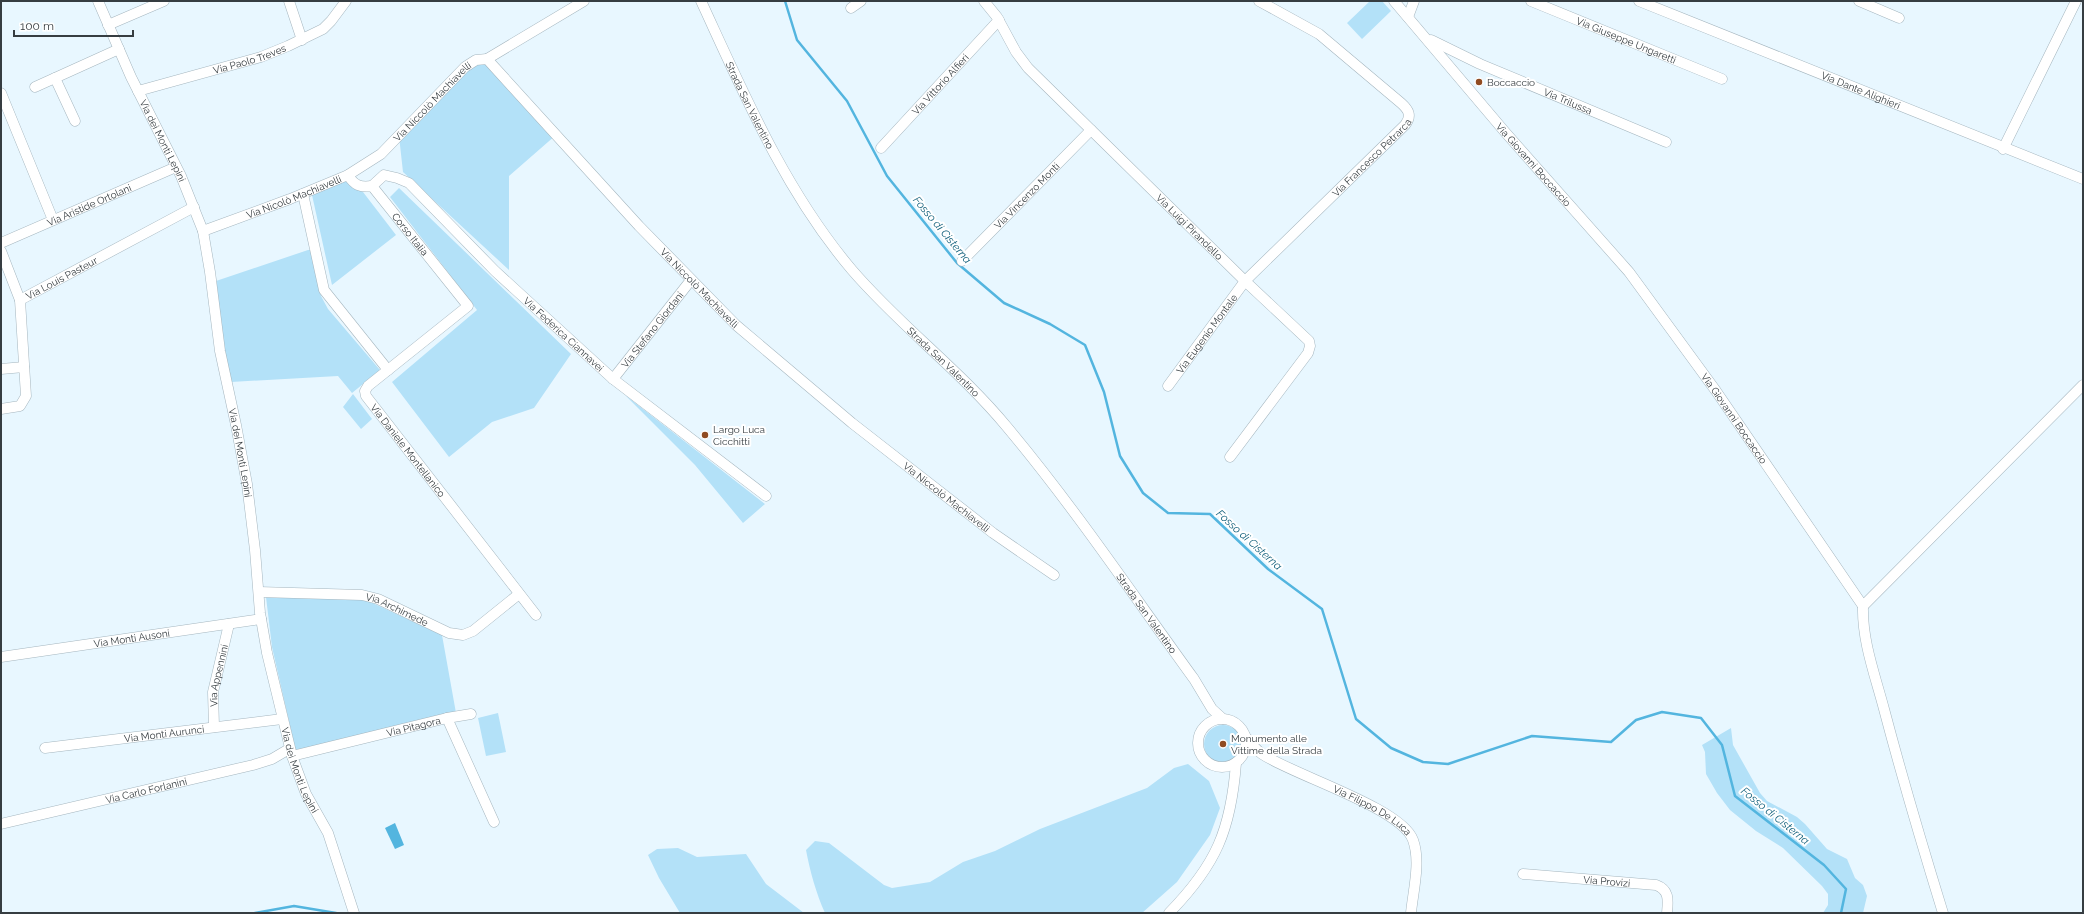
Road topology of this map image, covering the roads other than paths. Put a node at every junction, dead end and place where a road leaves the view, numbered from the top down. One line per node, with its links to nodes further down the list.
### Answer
1 (98, 1): 21 (street, Via dei Monti Lepini)
2 (164, 1): 21 (street)
3 (289, 1): 23 (street)
4 (346, 1): 23 (street, Via Paolo Treves)
5 (584, 1): 25 (street)
6 (701, 1): 69 (street, Strada San Valentino)
7 (861, 1): 17 (street)
8 (984, 1): 20 (street, Via Luigi Pirandello)
9 (1259, 1): 49 (street, Via Francesco Petrarca)
10 (1394, 1): 18 (street, Via Giovanni Boccaccio)
11 (1414, 1): 18 (street)
12 (1531, 1): 27 (street, Via Giuseppe Ungaretti)
13 (1639, 1): 16 (street, Via Dante Alighieri)
14 (1859, 1): 19 (street)
15 (2076, 1): 35 (street)
16 (1662, 5): 35 (street, Via Dante Alighieri)
17 (851, 8)
18 (1408, 17): 22 (street, Via Giovanni Boccaccio)
19 (1899, 18)
20 (1000, 20): 32 (street, Via Luigi Pirandello); 34 (street, Via Vittorio Alfieri)
21 (108, 25): 24 (street, Via dei Monti Lepini)
22 (1427, 38): 33 (street, Via Trilussa); 64 (street, Via Giovanni Boccaccio)
23 (302, 40): 29 (street, Via Paolo Treves)
24 (119, 49): 26 (street); 29 (street, Via dei Monti Lepini)
25 (487, 59): 36 (street, Via Niccolò Machiavelli); 48 (street, Via Niccolò Machiavelli)
26 (55, 78): 28 (street); 31 (street)
27 (1722, 79)
28 (35, 87)
29 (138, 91): 37 (street, Via dei Monti Lepini)
30 (2, 96): 43 (street)
31 (75, 121)
32 (1091, 130): 47 (street, Via Vincenzo Monti); 49 (street, Via Luigi Pirandello)
33 (1666, 142)
34 (881, 148)
35 (2002, 148): 39 (street, Via Dante Alighieri)
36 (381, 154): 38 (street, Via Nicolò Machiavelli)
37 (176, 167): 42 (street, Via dei Monti Lepini); 43 (street, Via Aristide Ortolani)
38 (348, 175): 40 (street); 41 (street, Via Nicolò Machiavelli)
39 (2083, 179)
40 (372, 186): 51 (street, Corso Italia); 55 (street, Via Federica Ciannavei)
41 (303, 194): 44 (street, Via Nicolò Machiavelli); 54 (street)
42 (194, 207): 44 (street, Via dei Monti Lepini); 50 (street, Via Louis Pasteur)
43 (53, 220): 45 (street, Via Aristide Ortolani)
44 (203, 231): 62 (street, Via dei Monti Lepini)
45 (1, 243)
46 (1, 251): 50 (street)
47 (962, 261)
48 (691, 280): 55 (street, Via Stefano Giordani); 61 (street, Via Niccolò Machiavelli)
49 (1245, 281): 57 (street, Via Eugenio Montale); 59 (street, Via Luigi Pirandello)
50 (20, 300): 52 (street, Via Louis Pasteur)
51 (468, 306): 54 (street, Via Daniele Montellanico)
52 (24, 367): 53 (street); 58 (street, Via Louis Pasteur)
53 (1, 369)
54 (388, 370): 63 (street, Via Daniele Montellanico)
55 (613, 379): 60 (street, Via Federica Ciannavei)
56 (2083, 385): 64 (street)
57 (1168, 386)
58 (1, 409)
59 (1230, 457)
60 (766, 496)
61 (1054, 575)
62 (259, 592): 63 (street, Via Archimede); 66 (street, Via dei Monti Lepini)
63 (519, 594): 65 (street, Via Daniele Montellanico)
64 (1863, 606): 91 (street)
65 (536, 615)
66 (261, 619): 67 (street, Via Monti Ausoni); 72 (street, Via dei Monti Lepini)
67 (229, 624): 68 (street, Via Monti Ausoni); 75 (street, Via Appennini)
68 (1, 657)
69 (1212, 709): 73 (street, Strada San Valentino); 74 (street)
70 (471, 714): 71 (street)
71 (447, 718): 78 (street, Via Pitagora); 84 (street, Via Pitagora)
72 (282, 719): 75 (street, Via Monti Aurunci); 78 (street, Via dei Monti Lepini)
73 (1223, 720): 74 (street); 76 (street)
74 (1209, 724): 82 (street)
75 (214, 727): 77 (street, Via Monti Aurunci)
76 (1245, 736): 79 (street); 80 (street)
77 (45, 748)
78 (291, 753): 85 (street, Via Carlo Forlanini); 87 (street, Via dei Monti Lepini)
79 (1261, 754): 80 (street); 89 (street, Via Filippo De Luca)
80 (1243, 755): 81 (street)
81 (1236, 763): 82 (street); 83 (street)
82 (1222, 767): 83 (street)
83 (1235, 785): 88 (street)
84 (494, 822)
85 (1, 824)
86 (1523, 874): 90 (street, Via Provizi)
87 (354, 913)
88 (1169, 913)
89 (1411, 913)
90 (1667, 913)
91 (1943, 913)

